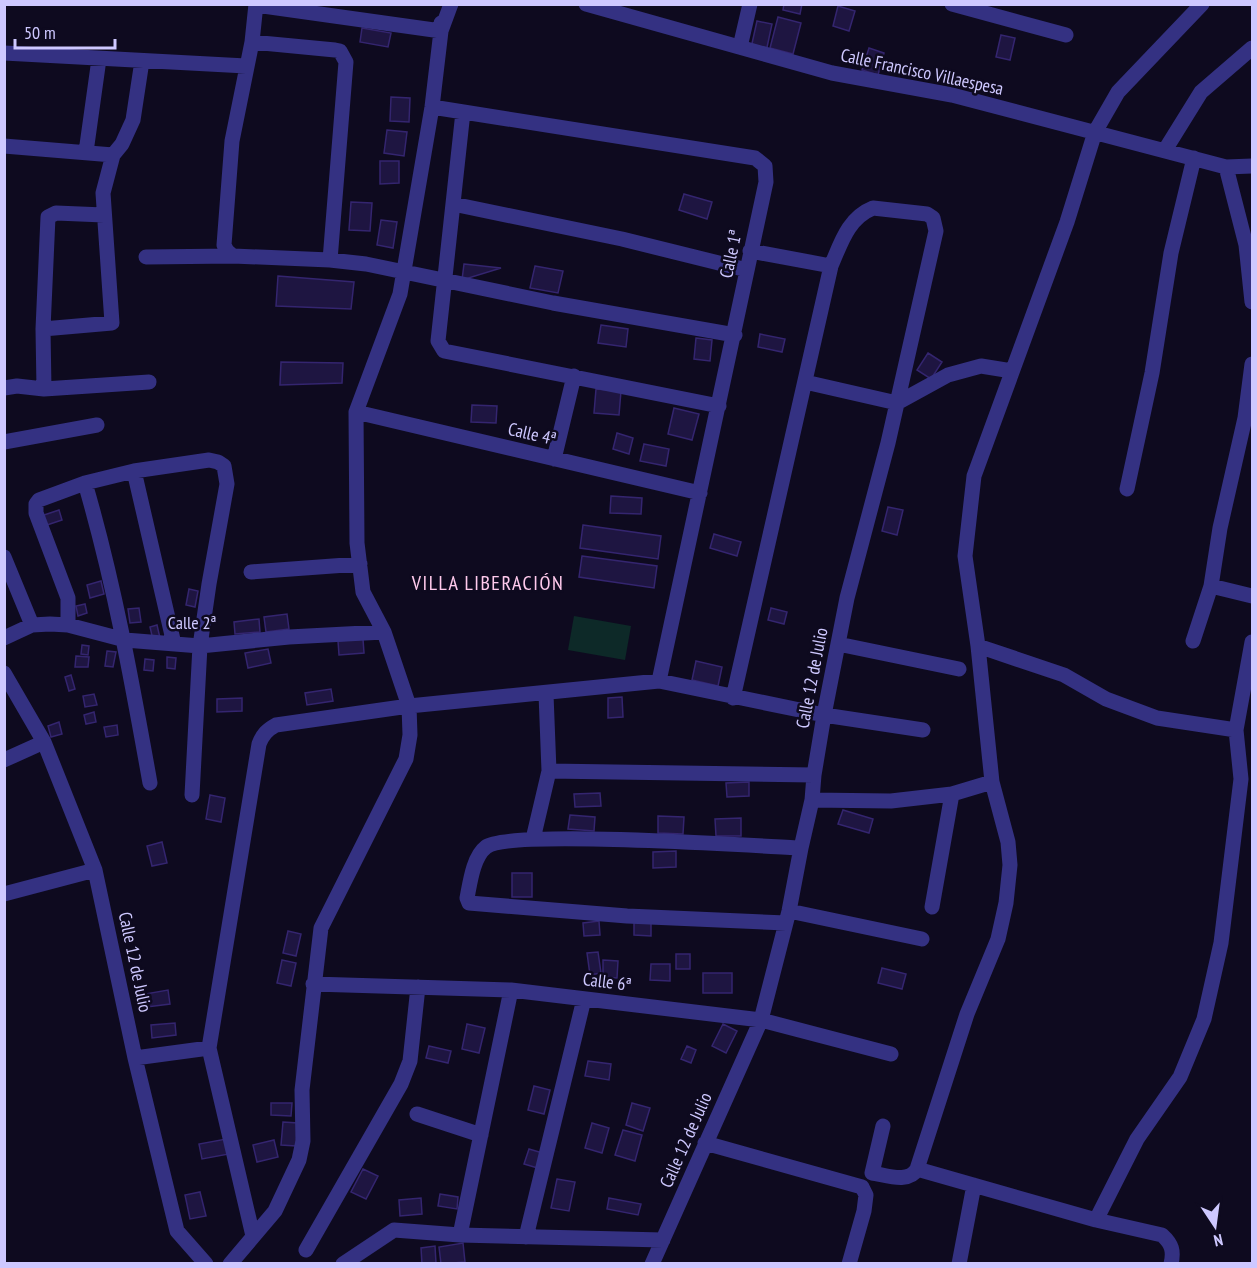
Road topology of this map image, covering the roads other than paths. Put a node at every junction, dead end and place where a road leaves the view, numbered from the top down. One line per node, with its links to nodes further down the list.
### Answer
1 (441, 4): 9 (street)
2 (451, 4): 9 (street)
3 (586, 4): 12 (street, Calle Francisco Villaespesa)
4 (750, 4): 12 (street)
5 (952, 4): 8 (street)
6 (1202, 4): 20 (street)
7 (256, 5): 9 (street); 11 (street)
8 (980, 8): 10 (street)
9 (441, 31): 18 (street)
10 (1066, 35)
11 (252, 42): 17 (street); 34 (street)
12 (740, 47): 20 (street, Calle Francisco Villaespesa)
13 (1252, 48): 22 (street)
14 (4, 53): 15 (street)
15 (99, 59): 16 (street); 23 (street)
16 (142, 60): 17 (street); 24 (street)
17 (246, 66): 32 (street)
18 (432, 107): 19 (street, Calle 1ª); 37 (street)
19 (463, 112): 28 (street); 31 (street, Calle 1ª)
20 (1095, 132): 22 (street, Calle Francisco Villaespesa); 43 (street)
21 (4, 146): 23 (street)
22 (1165, 150): 25 (street, Calle Francisco Villaespesa)
23 (86, 152): 24 (street)
24 (113, 155): 29 (street)
25 (1194, 158): 27 (street, Calle Francisco Villaespesa); 57 (street)
26 (1252, 166): 27 (street, Calle Francisco Villaespesa)
27 (1226, 167): 30 (street)
28 (453, 204): 36 (street); 38 (street)
29 (104, 215): 40 (street); 40 (street)
30 (1249, 245): 39 (street)
31 (750, 251): 35 (street); 36 (street, Calle 1ª)
32 (233, 256): 33 (street); 34 (street)
33 (146, 257)
34 (330, 260): 37 (street)
35 (831, 266): 46 (street); 49 (street, Calle 12 de Julio)
36 (747, 270): 41 (street, Calle 1ª)
37 (406, 271): 38 (street); 51 (street)
38 (444, 281): 41 (street); 44 (street)
39 (1252, 302)
40 (43, 329): 48 (street)
41 (735, 335): 50 (street, Calle 1ª)
42 (1252, 364): 62 (street)
43 (1011, 371): 49 (street); 74 (street)
44 (574, 376): 50 (street); 54 (street)
45 (149, 382): 48 (street)
46 (806, 382): 49 (street); 79 (street)
47 (4, 388): 48 (street)
48 (44, 389)
49 (897, 403): 72 (street, Calle 12 de Julio)
50 (719, 406): 58 (street, Calle 1ª)
51 (356, 412): 54 (street, Calle 4ª); 60 (street)
52 (97, 425): 53 (street)
53 (4, 442)
54 (554, 459): 58 (street, Calle 4ª)
55 (134, 471): 56 (street); 71 (street); 73 (street)
56 (85, 483): 65 (street); 68 (street)
57 (1127, 489)
58 (700, 493): 77 (street, Calle 1ª)
59 (4, 557): 64 (street)
60 (360, 564): 61 (street); 66 (street)
61 (251, 572)
62 (1211, 586): 63 (street); 69 (street)
63 (1252, 596)
64 (32, 625): 65 (street, Calle 2ª); 67 (street, Calle 2ª)
65 (68, 625): 68 (street, Calle 2ª)
66 (384, 632): 73 (street, Calle 2ª); 80 (street)
67 (4, 638)
68 (125, 640): 71 (street, Calle 2ª); 89 (street)
69 (1193, 641)
70 (1252, 642): 83 (street)
71 (174, 644): 73 (street, Calle 2ª)
72 (838, 644): 75 (street); 81 (street, Calle 12 de Julio)
73 (200, 646): 91 (street)
74 (978, 646): 83 (street); 88 (street)
75 (959, 669)
76 (4, 673): 84 (street, Calle 12 de Julio)
77 (659, 681): 78 (street); 79 (street)
78 (546, 694): 80 (street); 86 (street)
79 (733, 698): 81 (street)
80 (409, 706): 100 (street); 105 (street)
81 (824, 715): 82 (street); 87 (street, Calle 12 de Julio)
82 (923, 730)
83 (1236, 730): 116 (street)
84 (44, 742): 85 (street); 95 (street, Calle 12 de Julio)
85 (4, 760)
86 (549, 771): 87 (street); 93 (street)
87 (814, 775): 92 (street, Calle 12 de Julio)
88 (992, 782): 90 (street); 112 (street)
89 (150, 783)
90 (952, 794): 92 (street); 97 (street)
91 (192, 795)
92 (812, 800): 94 (street, Calle 12 de Julio)
93 (533, 839): 94 (street); 98 (street)
94 (801, 848): 98 (street, Calle 12 de Julio)
95 (96, 870): 96 (street); 107 (street, Calle 12 de Julio)
96 (4, 894)
97 (932, 907)
98 (788, 917): 99 (street); 104 (street, Calle 12 de Julio)
99 (922, 939)
100 (313, 984): 101 (street, Calle 6ª); 118 (street)
101 (418, 987): 102 (street, Calle 6ª); 121 (street)
102 (511, 990): 103 (street, Calle 6ª); 110 (street)
103 (584, 999): 104 (street, Calle 6ª); 119 (street)
104 (761, 1020): 106 (street, Calle 6ª); 111 (street, Calle 12 de Julio)
105 (209, 1048): 107 (street); 118 (street)
106 (891, 1054)
107 (135, 1058): 122 (street, Calle 12 de Julio)
108 (417, 1114): 110 (street)
109 (883, 1126): 113 (street)
110 (481, 1135): 117 (street)
111 (705, 1143): 115 (street); 120 (street, Calle 12 de Julio)
112 (917, 1169): 113 (street); 114 (street)
113 (872, 1173): 115 (street)
114 (974, 1185): 116 (street); 127 (street)
115 (862, 1187): 126 (street)
116 (1096, 1220): 128 (street)
117 (460, 1235): 119 (street); 124 (street)
118 (253, 1236): 123 (street)
119 (526, 1236): 120 (street)
120 (663, 1240): 125 (street, Calle 12 de Julio)
121 (306, 1250)
122 (206, 1263)
123 (230, 1263)
124 (344, 1263)
125 (652, 1263)
126 (849, 1263)
127 (959, 1263)
128 (1171, 1263)

